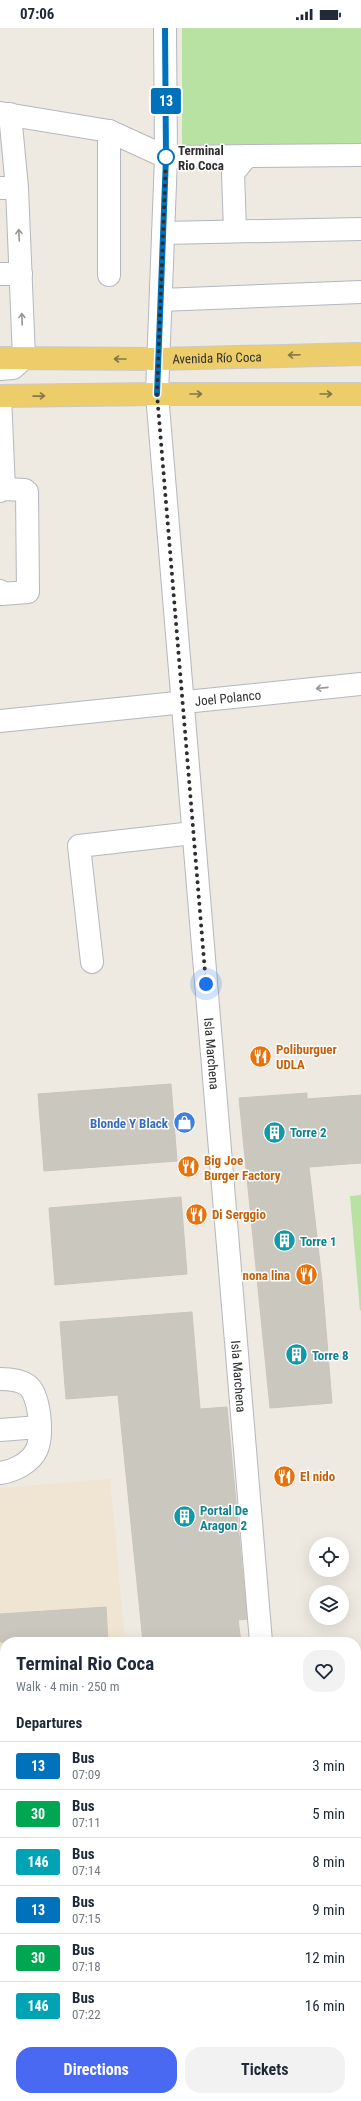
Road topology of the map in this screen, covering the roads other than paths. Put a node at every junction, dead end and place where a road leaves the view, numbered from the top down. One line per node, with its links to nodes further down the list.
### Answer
1 (165, 28): 6 (street, Isla Marchena)
2 (5, 114): 3 (street); 7 (street)
3 (109, 131): 6 (street); 12 (street)
4 (361, 155): 5 (street)
5 (247, 156): 6 (street); 9 (street)
6 (166, 157): 10 (street, Isla Marchena)
7 (8, 188): 11 (street, one-way to 7)
8 (361, 229): 9 (street)
9 (235, 231): 10 (street)
10 (163, 233): 14 (street, Isla Marchena)
11 (10, 274): 17 (street, one-way to 11)
12 (109, 275)
13 (361, 292): 14 (street)
14 (161, 300): 18 (street, Isla Marchena)
15 (361, 354): 18 (main road, Avenida Río Coca, one-way to 18)
16 (0, 358): 17 (main road, Avenida Río Coca)
17 (24, 358): 18 (main road, Avenida Río Coca, one-way to 17); 19 (street)
18 (159, 359): 20 (street, Isla Marchena)
19 (0, 369)
20 (157, 394): 21 (main road, one-way to 21); 22 (main road, one-way to 20); 26 (street, Isla Marchena)
21 (361, 394)
22 (0, 396): 23 (street)
23 (2, 490): 24 (street)
24 (0, 591)
25 (361, 684): 26 (street, Joel Polanco, one-way to 26)
26 (182, 702): 27 (street, Joel Polanco); 28 (street, Isla Marchena)
27 (0, 721)
28 (193, 833): 29 (street); 34 (street, Isla Marchena)
29 (92, 962)
30 (0, 1380): 31 (street)
31 (40, 1427): 32 (street); 33 (street)
32 (0, 1430)
33 (0, 1473)
34 (261, 1637)

